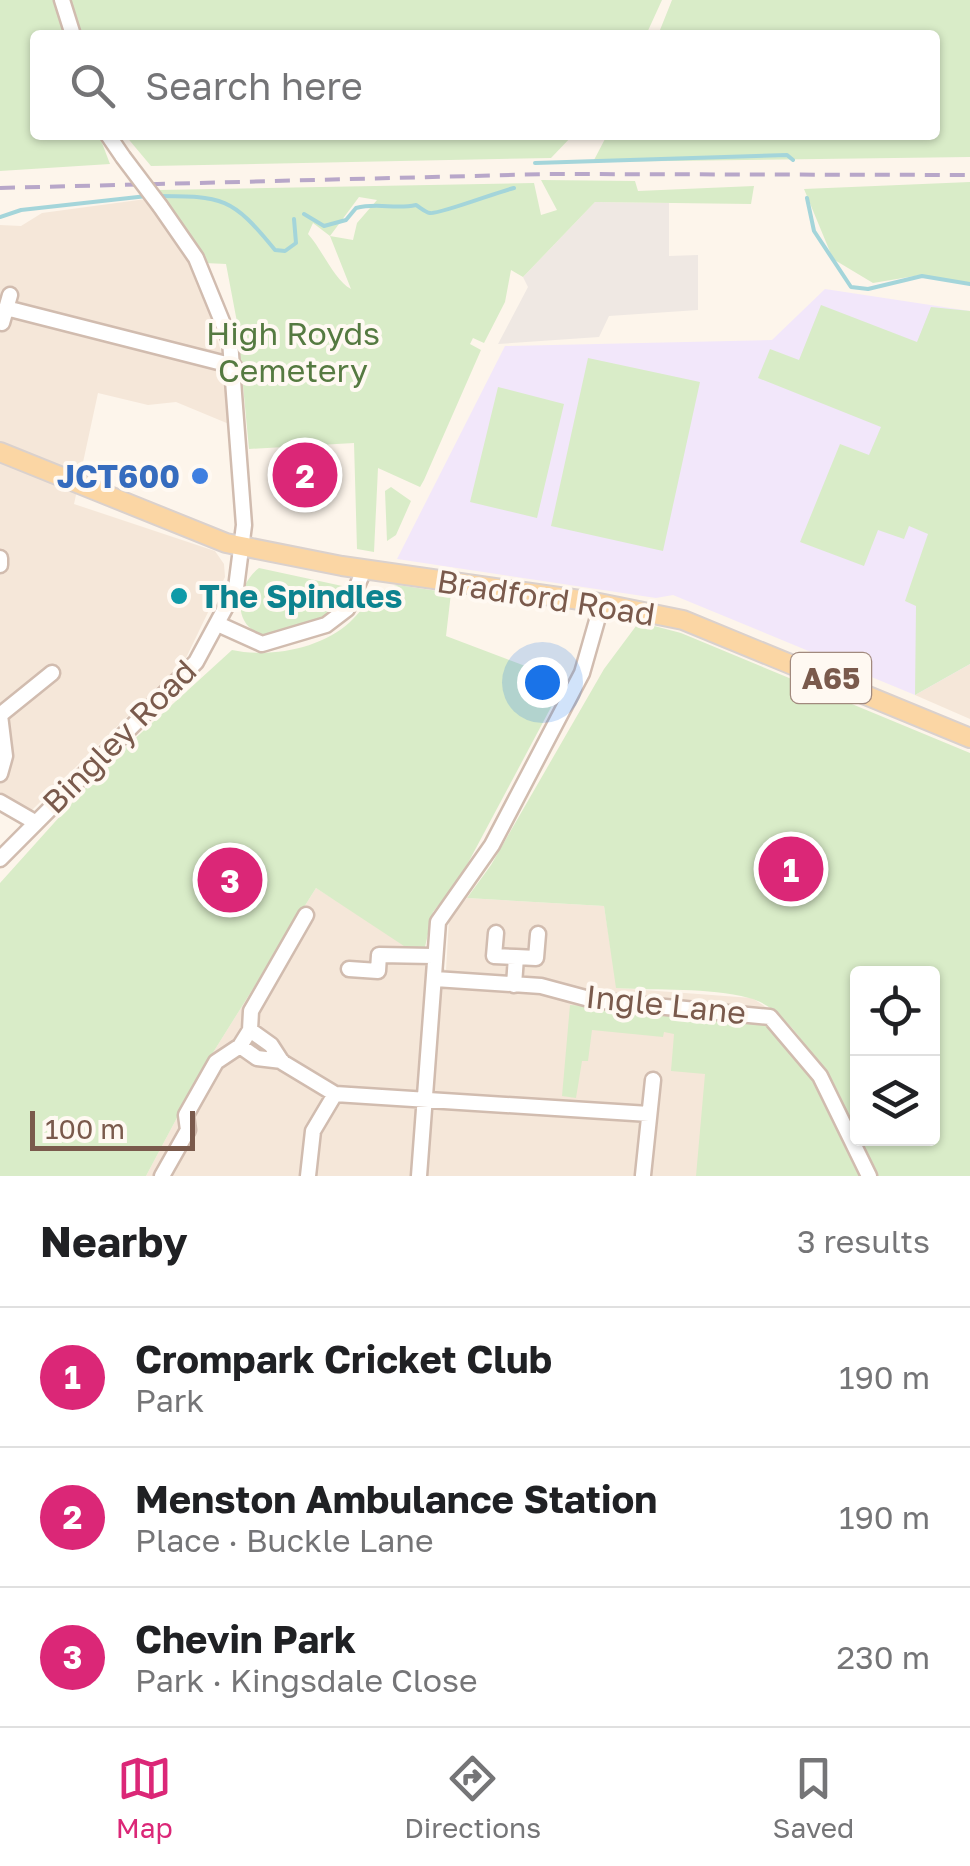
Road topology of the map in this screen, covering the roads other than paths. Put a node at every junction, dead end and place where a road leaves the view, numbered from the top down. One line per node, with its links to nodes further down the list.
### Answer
1 (62, 0): 2 (street)
2 (72, 30)
3 (112, 140): 5 (street, Bingley Road, bridge)
4 (6, 308): 5 (street)
5 (234, 366): 7 (street, Bingley Road)
6 (0, 452): 7 (main road, Bradford Road / A65)
7 (244, 548): 8 (main road, Bradford Road / A65); 10 (street, Bingley Road)
8 (364, 570): 9 (main road, Bradford Road / A65); 10 (street)
9 (602, 603): 13 (main road, Bradford Road / A65); 21 (street)
10 (220, 625): 16 (street, Bingley Road)
11 (52, 673): 12 (street)
12 (0, 715): 14 (street)
13 (970, 738)
14 (0, 774)
15 (0, 802): 16 (street)
16 (33, 822): 17 (street, Bingley Road)
17 (0, 859)
18 (306, 915): 26 (street)
19 (496, 933): 22 (street)
20 (538, 934): 22 (street)
21 (433, 956): 23 (street); 24 (street)
22 (516, 957): 25 (street)
23 (349, 969)
24 (434, 980): 25 (street, Ingle Lane); 31 (street)
25 (514, 985): 37 (street, Ingle Lane)
26 (250, 1030): 27 (street); 28 (street)
27 (240, 1046): 28 (street); 34 (street)
28 (282, 1061): 30 (street)
29 (653, 1080): 32 (street)
30 (335, 1094): 31 (street); 35 (street)
31 (424, 1103): 32 (street); 36 (street)
32 (650, 1114): 33 (street)
33 (644, 1174)
34 (162, 1176)
35 (308, 1176)
36 (419, 1176)
37 (869, 1176)

